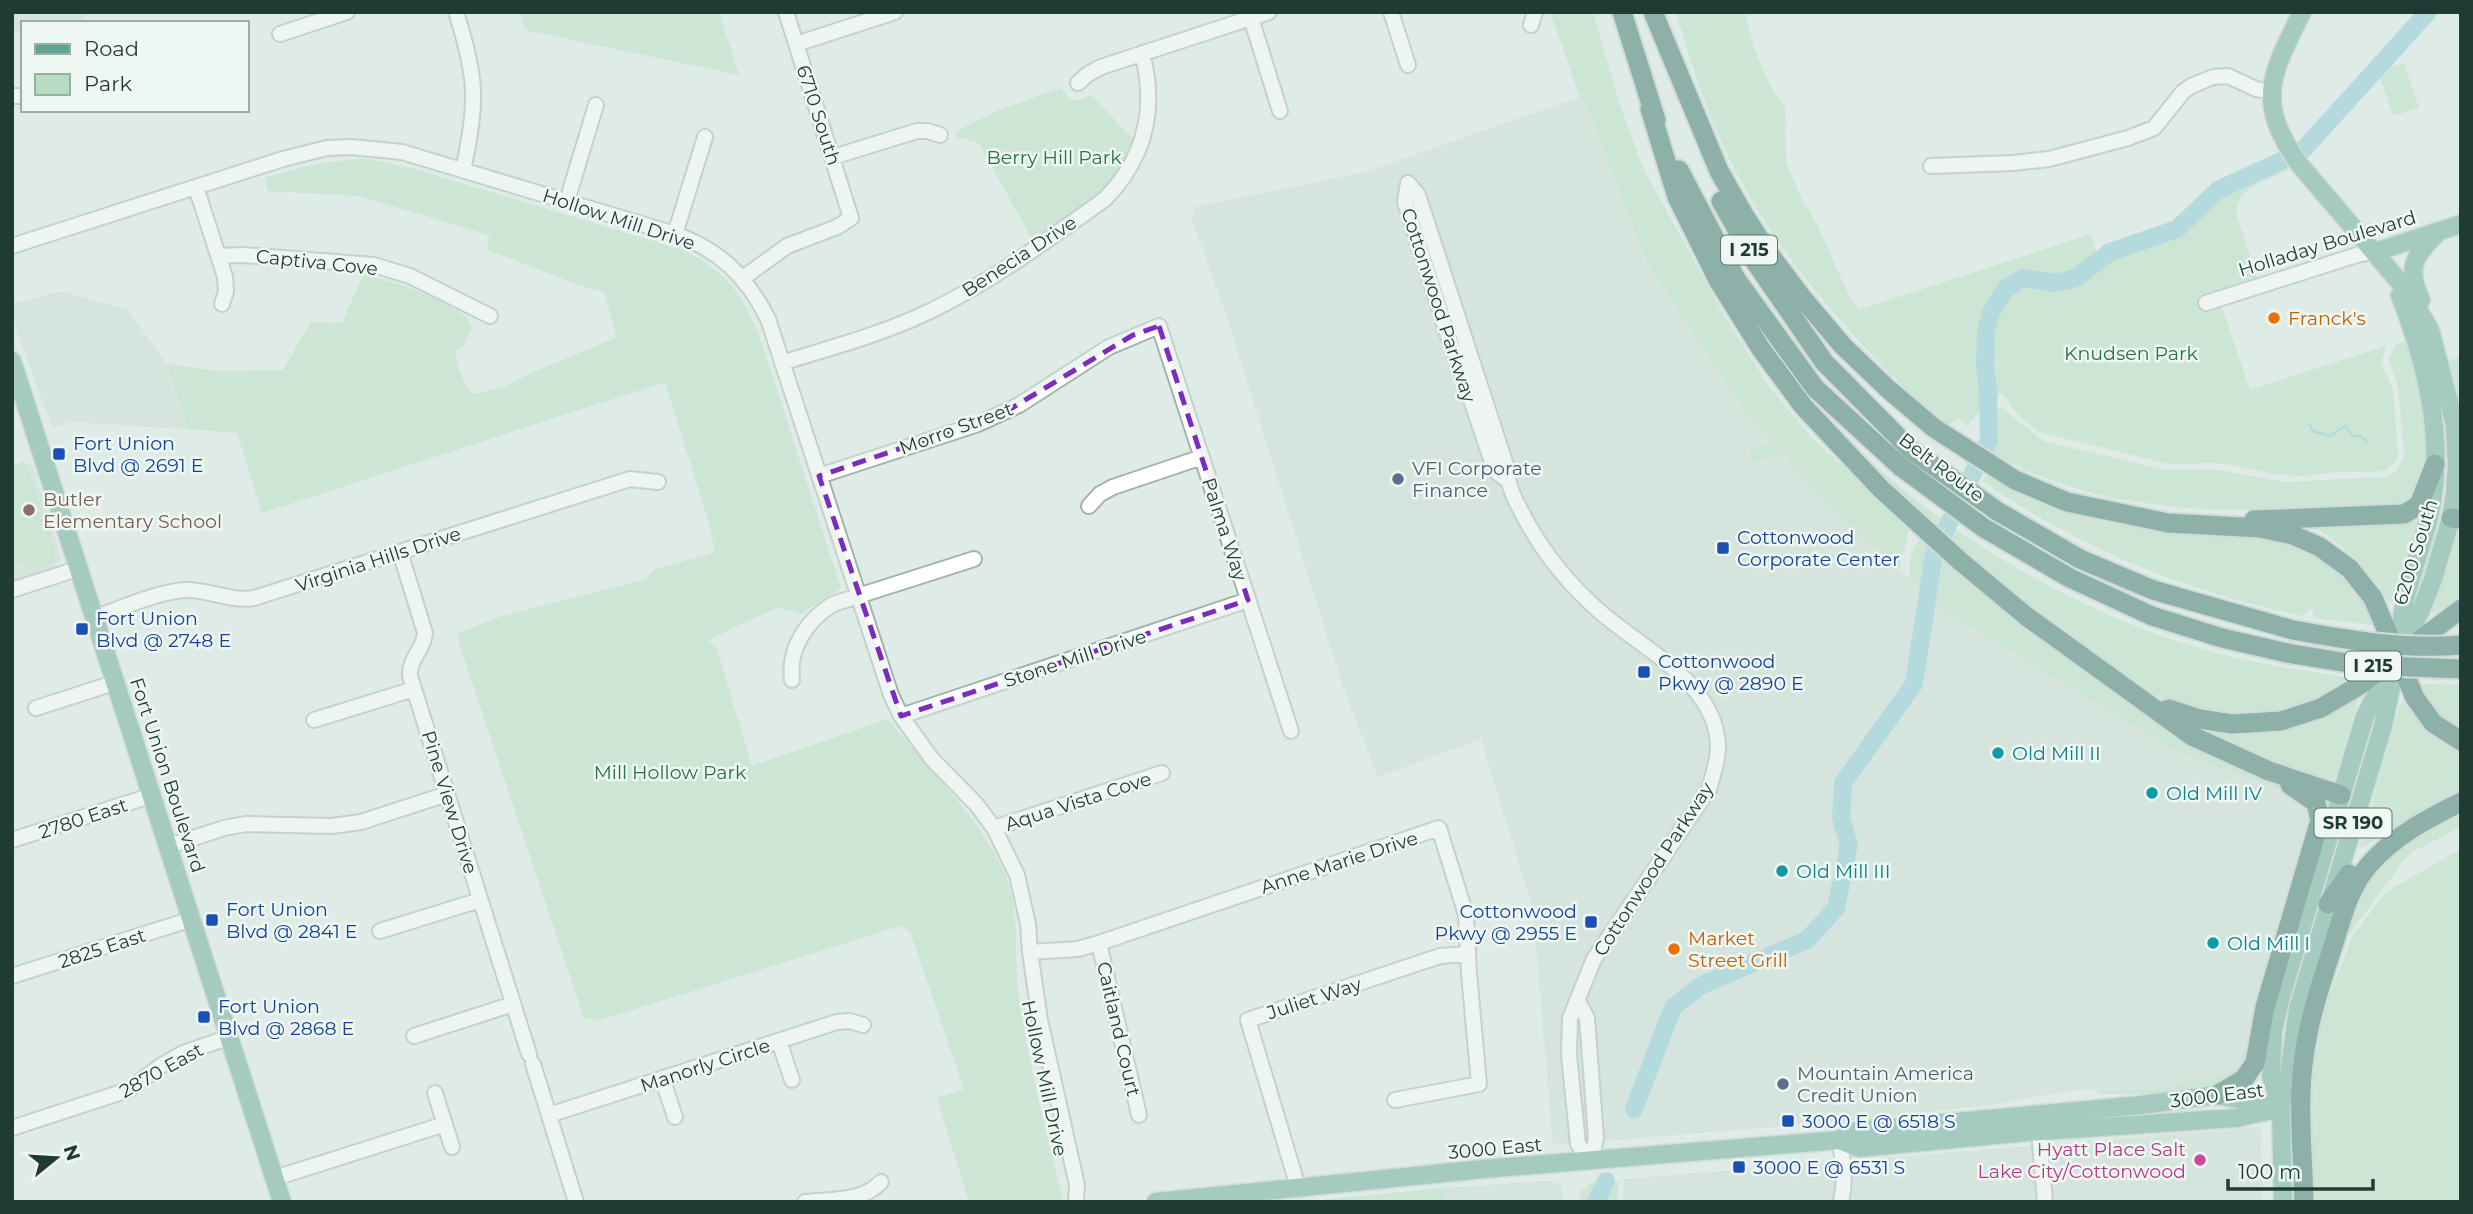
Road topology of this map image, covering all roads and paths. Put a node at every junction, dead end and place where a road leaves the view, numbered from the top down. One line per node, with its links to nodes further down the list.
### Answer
1 (347, 12): 11 (street)
2 (456, 12): 24 (street)
3 (786, 12): 12 (street, 6710 South)
4 (895, 12): 12 (street)
5 (1269, 12): 10 (street)
6 (1391, 12): 14 (street)
7 (1622, 12): 18 (highway, Belt Route / I 215)
8 (1652, 12): 42 (highway, Belt Route / I 215); 49 (highway)
9 (2302, 12): 16 (main road)
10 (1251, 18): 13 (street); 19 (street)
11 (280, 34)
12 (796, 44): 22 (street, 6710 South)
13 (1142, 53): 15 (street); 40 (street, Benecia Drive)
14 (1408, 65)
15 (1078, 83)
16 (2271, 92): 23 (street); 32 (main road)
17 (596, 105): 26 (street)
18 (1650, 109): 42 (highway, Belt Route / I 215); 65 (highway)
19 (1280, 111)
20 (940, 135): 22 (street)
21 (705, 137): 29 (street)
22 (833, 157): 33 (street, 6710 South)
23 (1931, 166)
24 (463, 170): 25 (street, Hollow Mill Drive); 26 (street, Hollow Mill Drive)
25 (196, 187): 30 (street, Hollow Mill Drive); 31 (street)
26 (567, 201): 29 (street, Hollow Mill Drive)
27 (2461, 224): 28 (main road, Holladay Boulevard)
28 (2439, 231): 32 (main road, Holladay Boulevard); 38 (main road)
29 (675, 234): 33 (street, Hollow Mill Drive)
30 (12, 246)
31 (218, 256): 35 (street); 36 (street, Captiva Cove)
32 (2379, 258): 34 (street, Holladay Boulevard); 38 (main road, 6200 South); 43 (main road, 6200 South)
33 (743, 278): 40 (street, Hollow Mill Drive)
34 (2206, 303)
35 (222, 304)
36 (490, 316)
37 (1159, 326): 41 (street, Palma Way); 44 (street, Morro Street)
38 (2430, 330): 48 (main road, 6200 South)
39 (12, 361): 52 (main road, Fort Union Boulevard)
40 (782, 363): 44 (street, Hollow Mill Drive)
41 (1202, 457): 47 (street); 55 (street, Palma Way)
42 (1905, 458): 58 (highway, Belt Route / I 215, bridge); 60 (highway, Belt Route / I 215, bridge)
43 (2435, 464): 49 (highway); 59 (main road, 6200 South / SR 190)
44 (819, 476): 54 (street, Hollow Mill Drive)
45 (1507, 480): 45 (street, Cottonwood Parkway); 108 (street, Cottonwood Parkway)
46 (658, 482): 50 (street, Virginia Hills Drive)
47 (1088, 506)
48 (2456, 518): 59 (main road, 6200 South / SR 190)
49 (2168, 523): 59 (highway)
50 (400, 552): 57 (street, Virginia Hills Drive); 63 (street, Pine View Drive)
51 (974, 559): 54 (street)
52 (80, 568): 53 (street); 57 (main road, Fort Union Boulevard)
53 (12, 590)
54 (857, 596): 61 (street); 66 (street, Hollow Mill Drive)
55 (1248, 600): 66 (street, Stone Mill Drive); 68 (street, Palma Way)
56 (2461, 609): 59 (highway)
57 (96, 617): 62 (main road, Fort Union Boulevard)
58 (2461, 645)
59 (2397, 656): 65 (highway); 69 (highway); 74 (main road, 6200 South / SR 190); 81 (main road, 6200 South / SR 190)
60 (2461, 669)
61 (792, 680)
62 (117, 682): 64 (street); 73 (main road, Fort Union Boulevard)
63 (414, 689): 67 (street); 72 (street, Pine View Drive)
64 (36, 708)
65 (2159, 712): 70 (highway)
66 (901, 716): 76 (street, Hollow Mill Drive)
67 (314, 720)
68 (1291, 731)
69 (2461, 741)
70 (2269, 771): 74 (highway); 97 (highway)
71 (1162, 773): 76 (street, Aqua Vista Cove)
72 (447, 794): 79 (street); 80 (street, Pine View Drive)
73 (153, 795): 78 (street, 2780 East); 79 (main road, Fort Union Boulevard)
74 (2341, 795): 90 (main road, 6200 South / SR 190)
75 (2461, 802): 77 (highway)
76 (995, 828): 85 (street, Hollow Mill Drive)
77 (2410, 829): 81 (highway); 120 (highway)
78 (12, 840)
79 (169, 846): 82 (main road, Fort Union Boulevard)
80 (480, 900): 83 (street); 88 (street, Pine View Drive)
81 (2328, 904): 99 (main road, 6200 South / SR 190)
82 (192, 919): 87 (street, 2825 East); 92 (main road, Fort Union Boulevard)
83 (380, 931)
84 (1099, 943): 85 (street, Anne Marie Drive); 86 (street, Anne Marie Drive); 101 (street, Caitland Court)
85 (1030, 952): 112 (street, Hollow Mill Drive)
86 (1468, 954): 98 (street, Anne Marie Drive); 111 (street, Juliet Way)
87 (12, 976)
88 (513, 1004): 91 (street); 100 (street, Pine View Drive)
89 (863, 1025): 93 (street, Manorly Circle)
90 (2273, 1030): 97 (main road); 99 (main road, 6200 South / SR 190)
91 (414, 1036)
92 (230, 1037): 104 (street, 2870 East); 109 (main road, Fort Union Boulevard)
93 (779, 1041): 94 (street, Manorly Circle); 95 (street)
94 (662, 1079): 100 (street, Manorly Circle); 102 (street)
95 (792, 1080)
96 (435, 1093): 103 (street)
97 (2217, 1095): 99 (main road, 3000 East); 106 (main road, 3000 East)
98 (1395, 1100)
99 (2281, 1108): 105 (main road, 3000 East); 119 (main road, 6200 South / SR 190)
100 (549, 1115): 114 (street, Pine View Drive)
101 (1139, 1115)
102 (675, 1117)
103 (445, 1124): 107 (street); 109 (street)
104 (12, 1128)
105 (2039, 1132): 106 (main road, 3000 East); 118 (street)
106 (1839, 1140): 108 (main road, 3000 East); 117 (street)
107 (452, 1147)
108 (1591, 1161): 111 (main road, 3000 East)
109 (275, 1178): 113 (main road, Fort Union Boulevard)
110 (881, 1182): 115 (street)
111 (1298, 1187): 116 (main road, 3000 East)
112 (1076, 1201)
113 (282, 1202)
114 (576, 1202)
115 (805, 1202)
116 (1156, 1202)
117 (1842, 1202)
118 (2045, 1202)
119 (2283, 1202)
120 (2304, 1202)

